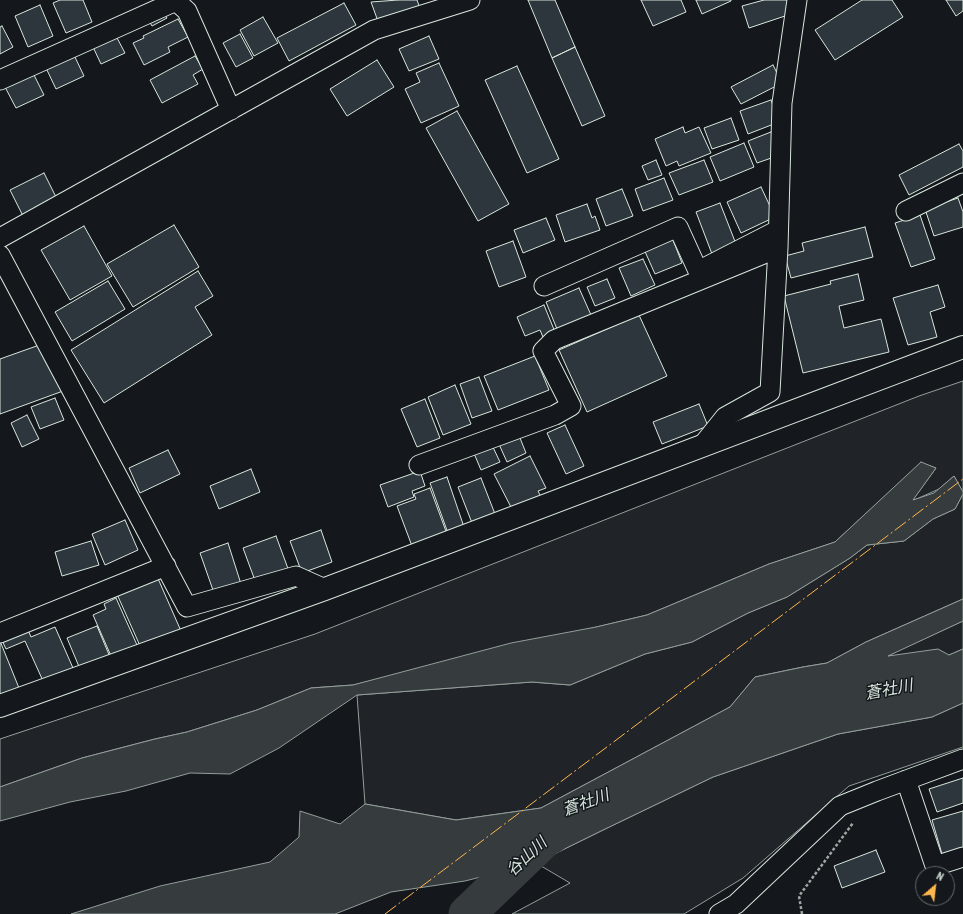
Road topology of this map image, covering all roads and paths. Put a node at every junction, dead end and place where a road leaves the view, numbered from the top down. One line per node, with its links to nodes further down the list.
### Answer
1 (470, 0): 4 (street)
2 (797, 0): 8 (street)
3 (0, 80): 4 (street)
4 (231, 110): 7 (street)
5 (963, 183): 6 (street)
6 (906, 210)
7 (0, 238)
8 (778, 239): 10 (street); 12 (street); 13 (street)
9 (0, 255): 14 (street)
10 (544, 286)
11 (963, 347): 12 (street)
12 (700, 446): 15 (street)
13 (419, 465)
14 (166, 566): 15 (street); 16 (street)
15 (325, 589): 17 (street)
16 (0, 633)
17 (0, 706)
18 (963, 760): 19 (street)
19 (906, 780): 21 (street); 22 (street)
20 (854, 822): 23 (path)
21 (963, 857)
22 (719, 914)
23 (802, 914)

